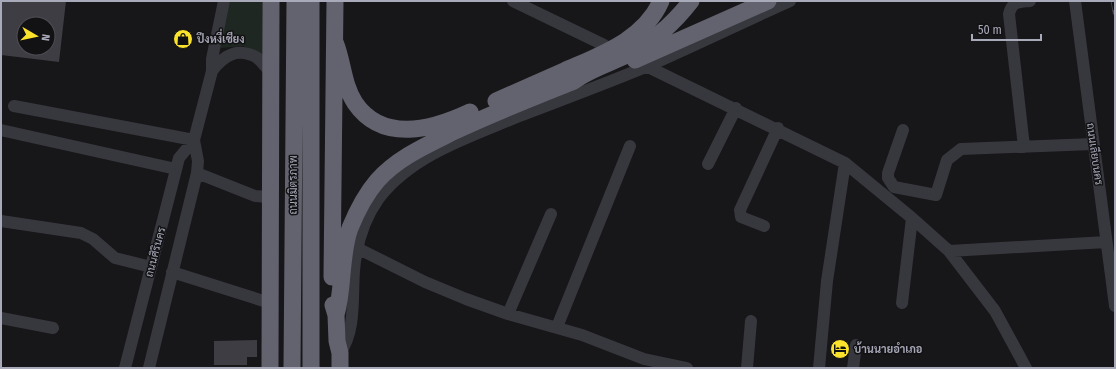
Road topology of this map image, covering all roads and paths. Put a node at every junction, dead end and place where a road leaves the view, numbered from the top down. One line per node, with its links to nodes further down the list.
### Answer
1 (224, 1): 16 (street, ถนนศิรินคร)
2 (272, 1): 17 (highway)
3 (295, 1): 58 (highway, ถนนมิตรภาพ)
4 (311, 1): 22 (highway, ถนนมิตรภาพ)
5 (335, 1): 13 (highway)
6 (512, 1): 14 (street)
7 (661, 1): 13 (highway)
8 (691, 1): 19 (highway)
9 (768, 1): 19 (highway)
10 (790, 1): 15 (street)
11 (1030, 1): 29 (street)
12 (1075, 1): 27 (street, ถนนเลียบนคร)
13 (335, 42): 18 (highway)
14 (604, 43)
15 (646, 64): 21 (street); 40 (street)
16 (212, 71): 17 (street, ถนนศิรินคร); 26 (street, ถนนศิรินคร)
17 (271, 73): 34 (highway)
18 (334, 73): 22 (highway); 48 (highway)
19 (574, 81): 48 (highway)
20 (14, 106): 26 (street)
21 (736, 108): 23 (street); 31 (street)
22 (311, 116): 59 (highway, ถนนมิตรภาพ)
23 (778, 128): 30 (street); 38 (street)
24 (1, 130): 32 (street)
25 (903, 130): 29 (street)
26 (194, 140): 32 (street, ถนนศิรินคร); 33 (street, ถนนศิรินคร)
27 (1094, 144): 29 (street); 39 (street, ถนนเลียบนคร)
28 (630, 146): 52 (street)
29 (1024, 147)
30 (845, 162): 36 (street); 62 (street)
31 (708, 164)
32 (176, 169): 42 (street, ถนนศิรินคร)
33 (197, 173): 34 (street); 43 (street, ถนนศิรินคร)
34 (269, 197): 44 (highway)
35 (551, 214): 47 (street)
36 (912, 218): 41 (street); 45 (street)
37 (1, 221): 42 (street)
38 (764, 226)
39 (1106, 242): 41 (street); 46 (street, ถนนเลียบนคร)
40 (357, 248): 47 (street); 54 (street)
41 (949, 252): 64 (street)
42 (151, 266): 55 (street, ถนนศิรินคร)
43 (172, 272): 44 (street); 56 (street, ถนนศิรินคร)
44 (270, 302): 57 (highway)
45 (902, 302)
46 (1115, 306)
47 (508, 314): 52 (street)
48 (336, 315): 54 (highway)
49 (1, 318): 51 (street)
50 (751, 321): 61 (street)
51 (52, 328)
52 (557, 328): 60 (street)
53 (856, 345): 63 (street)
54 (340, 360)
55 (125, 368)
56 (149, 368)
57 (270, 368)
58 (292, 368)
59 (311, 368)
60 (687, 368)
61 (747, 368)
62 (819, 368)
63 (853, 368)
64 (1026, 368)

